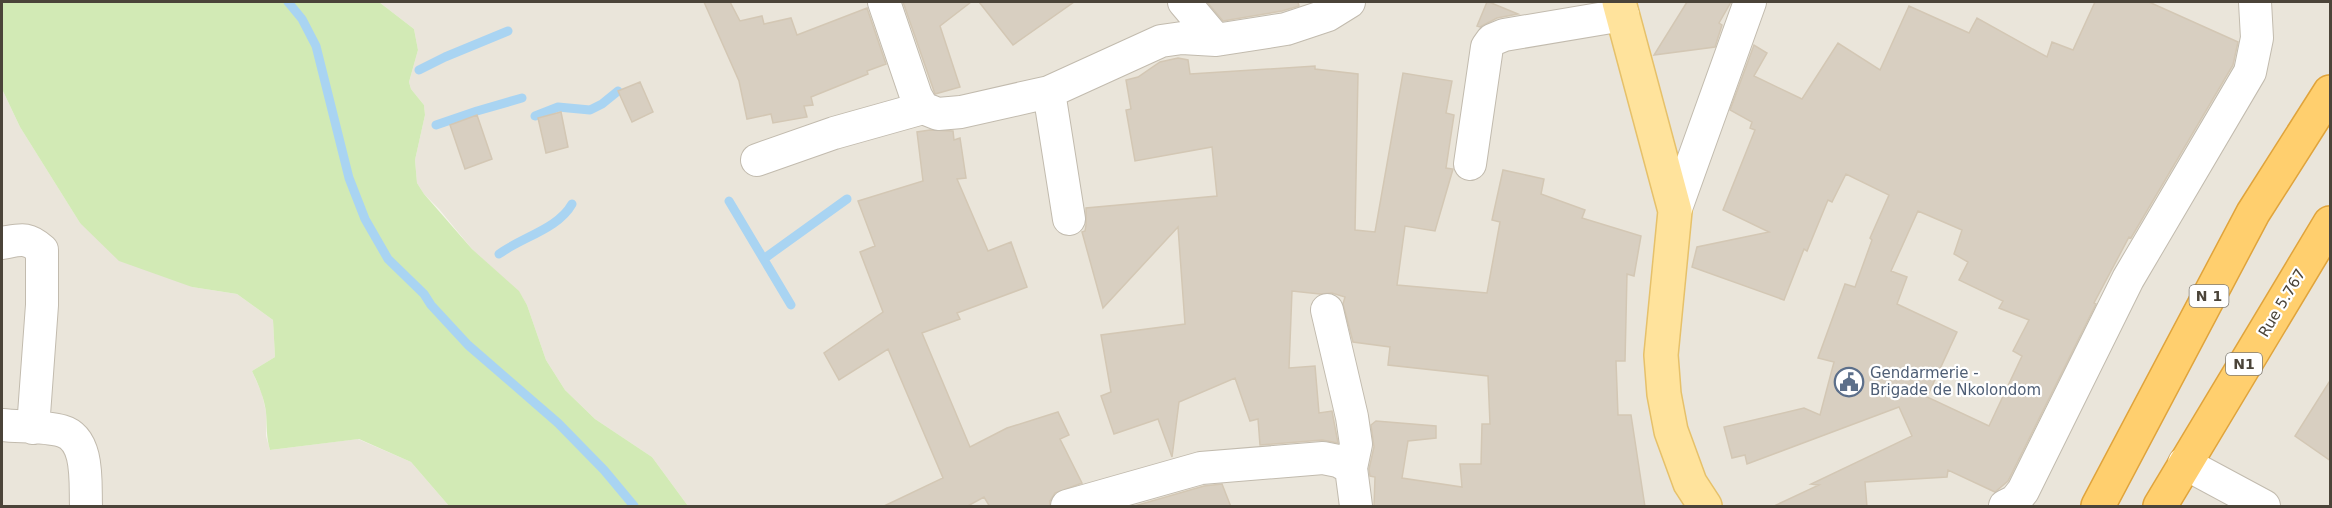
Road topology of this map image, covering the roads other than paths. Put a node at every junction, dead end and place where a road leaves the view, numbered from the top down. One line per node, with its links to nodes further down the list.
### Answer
1 (884, 2): 10 (street)
2 (1184, 2): 7 (street)
3 (1348, 2): 7 (street)
4 (1750, 2): 13 (street)
5 (2255, 2): 26 (street)
6 (1621, 8): 12 (street); 13 (main road)
7 (1216, 40): 8 (street)
8 (1049, 92): 10 (street); 14 (street)
9 (2331, 92): 27 (highway, N 1)
10 (923, 108): 11 (street)
11 (757, 160)
12 (1470, 164)
13 (1675, 211): 25 (main road)
14 (1069, 219)
15 (2331, 223): 20 (highway, Rue 5.767 / N1)
16 (2, 243): 19 (street)
17 (1327, 310): 21 (street)
18 (2, 425): 19 (street)
19 (33, 428): 22 (street)
20 (2184, 463): 28 (highway, Rue 5.767 / N1); 29 (street)
21 (1351, 468): 23 (street); 24 (street)
22 (86, 507)
23 (1067, 507)
24 (1356, 507)
25 (1706, 507)
26 (2005, 507)
27 (2098, 507)
28 (2160, 507)
29 (2264, 507)

